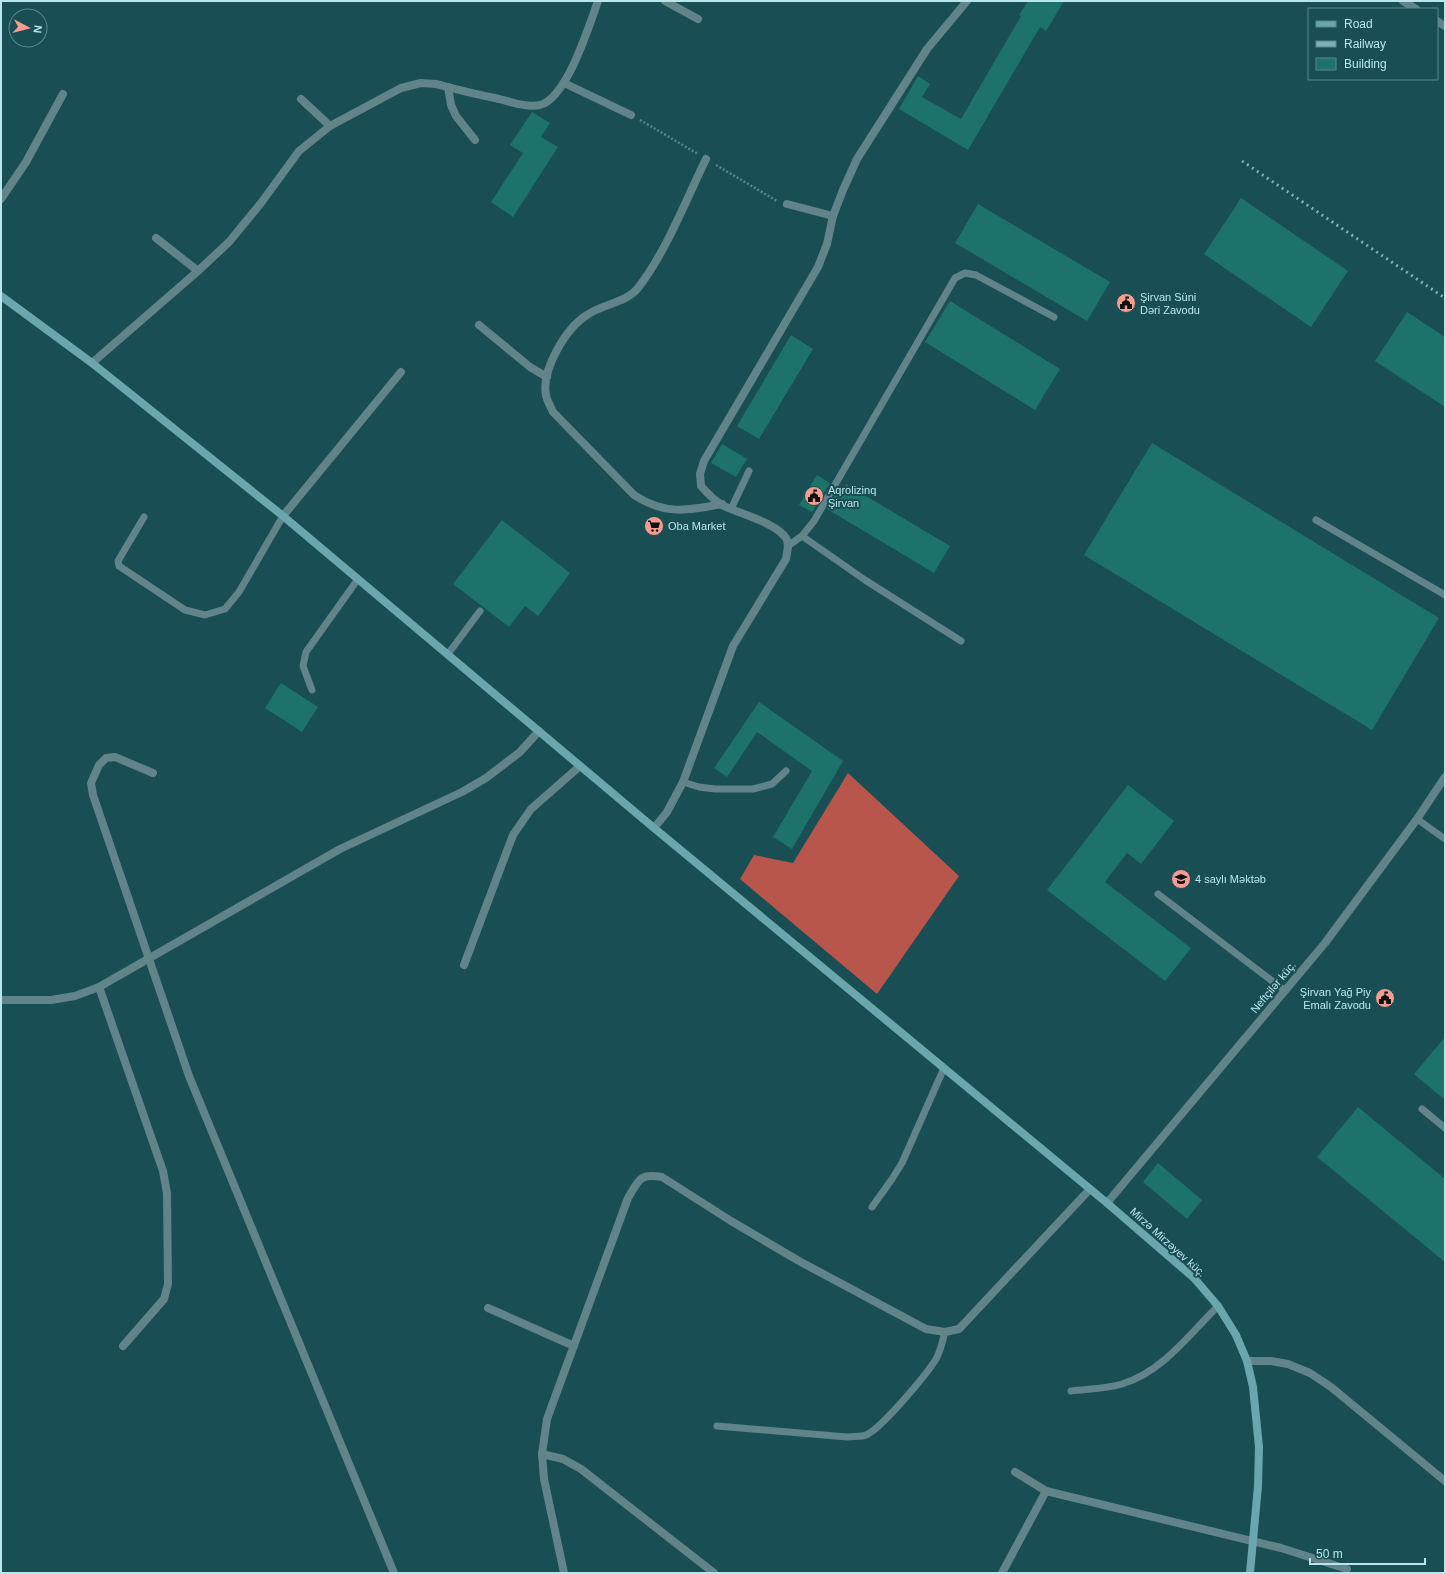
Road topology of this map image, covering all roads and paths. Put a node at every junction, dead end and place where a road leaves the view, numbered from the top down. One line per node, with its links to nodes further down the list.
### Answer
1 (598, 1): 7 (street)
2 (665, 1): 6 (street)
3 (967, 1): 17 (street)
4 (1403, 1): 5 (street)
5 (1414, 8)
6 (698, 18)
7 (564, 83): 8 (street); 11 (street)
8 (448, 87): 12 (street); 13 (street)
9 (63, 94): 15 (street)
10 (301, 99): 12 (street)
11 (631, 115)
12 (330, 126): 19 (street)
13 (475, 140)
14 (706, 159): 25 (street)
15 (1, 199)
16 (787, 204): 17 (street)
17 (833, 216): 27 (street)
18 (156, 238): 19 (street)
19 (198, 271): 23 (street)
20 (1, 296): 23 (main road, Mirzə Mirzəyev küç.)
21 (1054, 317): 32 (lane)
22 (479, 325): 25 (street)
23 (92, 363): 29 (main road, Mirzə Mirzəyev küç.)
24 (401, 372): 29 (street)
25 (547, 377): 27 (street)
26 (749, 471): 28 (lane)
27 (722, 504): 28 (street)
28 (732, 509): 33 (street)
29 (283, 516): 30 (lane); 34 (main road, Mirzə Mirzəyev küç.)
30 (144, 517)
31 (1316, 520): 35 (lane)
32 (802, 536): 33 (lane); 37 (lane)
33 (789, 545): 45 (street)
34 (358, 579): 38 (main road, Mirzə Mirzəyev küç.); 39 (lane)
35 (1445, 595)
36 (480, 611): 38 (lane)
37 (961, 641)
38 (448, 654): 40 (main road, Mirzə Mirzəyev küç.)
39 (312, 690)
40 (539, 731): 41 (main road, Mirzə Mirzəyev küç.); 50 (street)
41 (580, 766): 47 (main road, Mirzə Mirzəyev küç.); 51 (street)
42 (786, 771): 45 (lane)
43 (153, 773): 50 (street)
44 (1445, 777): 46 (street, Neftçilər küç.)
45 (683, 782): 47 (street)
46 (1417, 819): 48 (lane); 53 (street, Neftçilər küç.)
47 (654, 828): 55 (main road, Mirzə Mirzəyev küç.)
48 (1445, 839)
49 (1158, 894): 53 (lane)
50 (148, 959): 52 (street); 75 (street)
51 (464, 965)
52 (99, 987): 54 (street); 64 (street)
53 (1284, 990): 59 (street, Neftçilər küç.)
54 (1, 1000)
55 (944, 1068): 58 (main road, Mirzə Mirzəyev küç.); 60 (lane)
56 (1422, 1109): 57 (lane)
57 (1445, 1128)
58 (1090, 1189): 59 (main road, Mirzə Mirzəyev küç.); 63 (street)
59 (1107, 1203): 61 (main road, Mirzə Mirzəyev küç.)
60 (872, 1207)
61 (1218, 1306): 66 (main road, Mirzə Mirzəyev küç.); 67 (lane)
62 (488, 1308): 65 (street)
63 (944, 1332): 65 (street); 68 (lane)
64 (123, 1346)
65 (574, 1346): 69 (street)
66 (1247, 1361): 71 (street); 73 (main road, Mirzə Mirzəyev küç.)
67 (1071, 1391)
68 (717, 1426)
69 (542, 1454): 76 (street); 77 (street)
70 (1015, 1472): 72 (street)
71 (1445, 1481)
72 (1046, 1491): 73 (street); 78 (street)
73 (1254, 1542): 74 (street); 79 (main road, Mirzə Mirzəyev küç.)
74 (1347, 1569)
75 (394, 1573)
76 (564, 1573)
77 (714, 1573)
78 (1002, 1573)
79 (1250, 1573)

